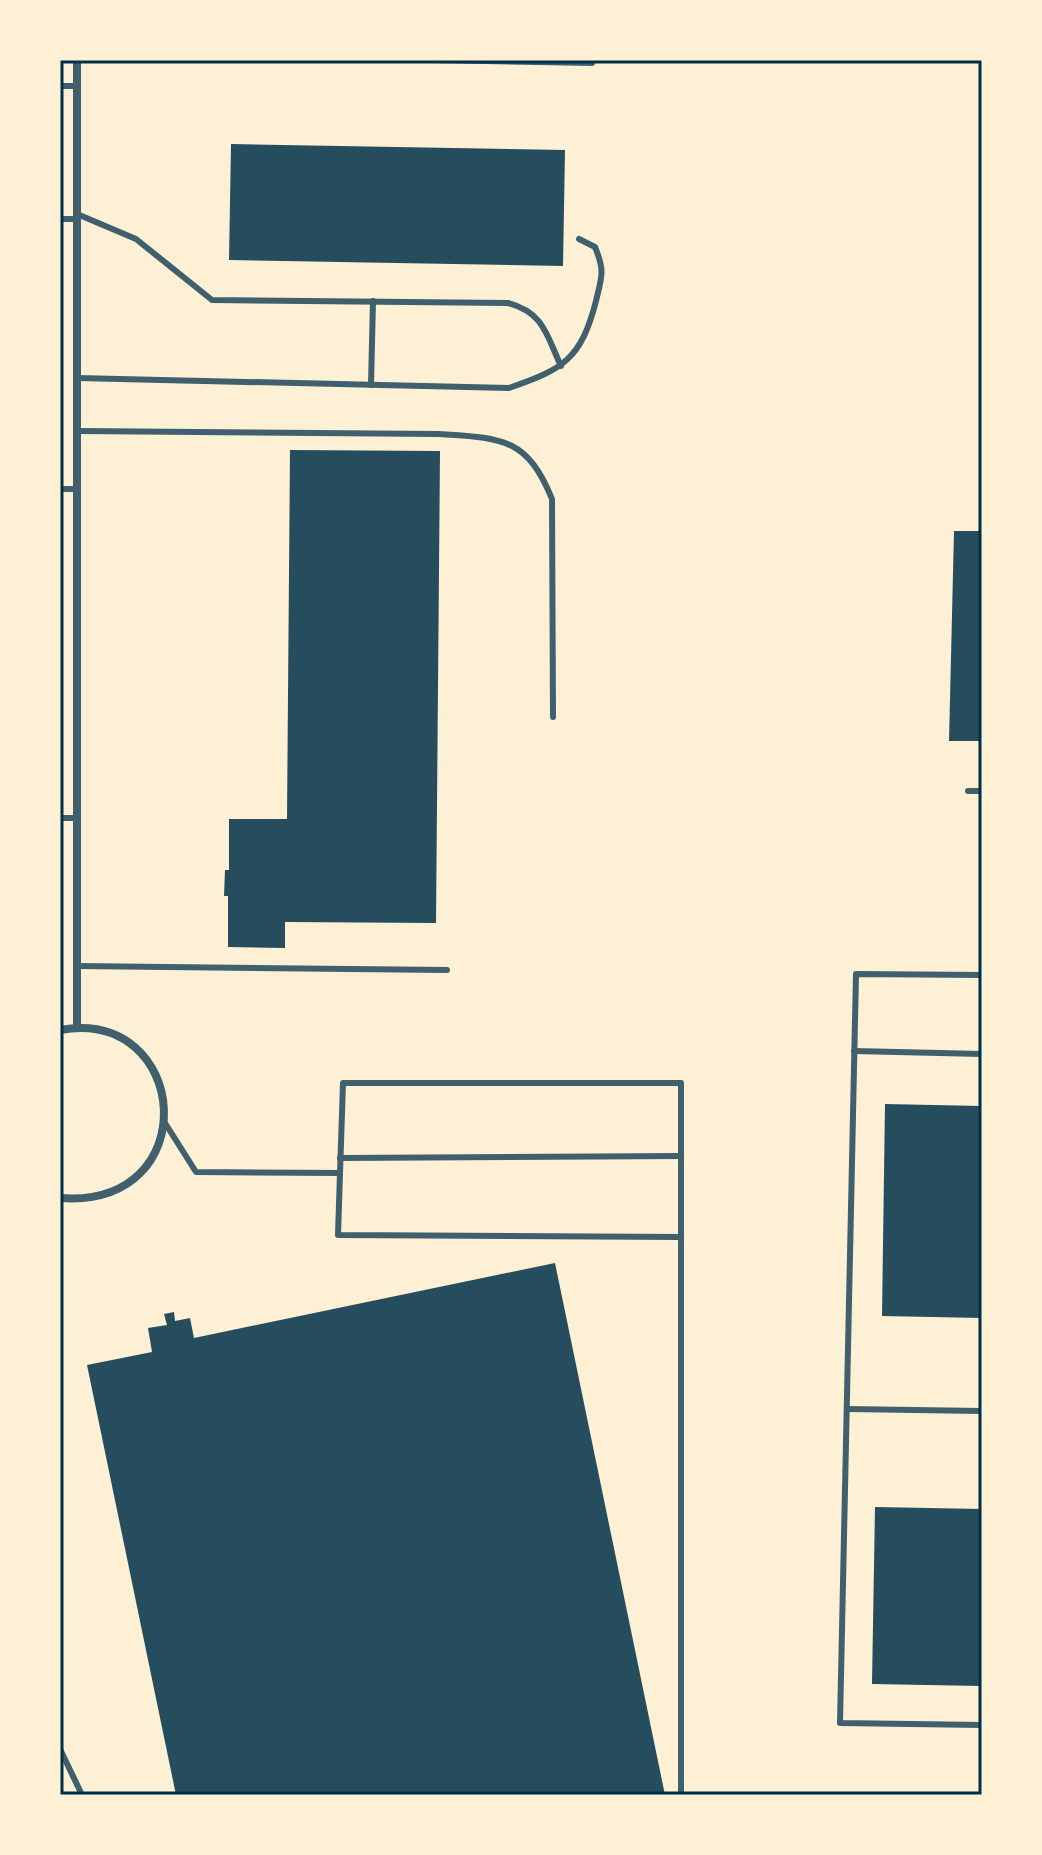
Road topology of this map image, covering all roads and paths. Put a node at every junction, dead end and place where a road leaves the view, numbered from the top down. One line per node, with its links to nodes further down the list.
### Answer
1 (77, 60): 5 (street)
2 (433, 60): 3 (lane)
3 (592, 63)
4 (60, 86): 5 (lane)
5 (77, 86): 6 (street)
6 (77, 217): 7 (lane); 9 (lane); 11 (street)
7 (60, 219)
8 (579, 239): 10 (lane)
9 (373, 301): 10 (lane); 12 (lane)
10 (561, 366): 12 (lane)
11 (77, 378): 12 (lane); 13 (street)
12 (371, 385)
13 (77, 431): 15 (street); 16 (lane)
14 (60, 489): 15 (lane)
15 (77, 489): 20 (street)
16 (553, 717)
17 (968, 791): 18 (lane)
18 (982, 791)
19 (60, 818): 20 (lane)
20 (76, 818): 21 (street)
21 (76, 966): 22 (lane); 24 (street)
22 (447, 970)
23 (982, 975): 26 (lane)
24 (77, 1027): 25 (street); 28 (street)
25 (60, 1030)
26 (854, 1051): 27 (lane); 34 (lane)
27 (982, 1054)
28 (165, 1123): 31 (lane); 32 (street)
29 (681, 1156): 30 (lane); 30 (lane); 33 (lane)
30 (340, 1158): 31 (lane)
31 (340, 1173): 33 (lane)
32 (60, 1198)
33 (680, 1237): 39 (lane)
34 (847, 1409): 35 (lane); 36 (lane)
35 (982, 1411)
36 (982, 1725)
37 (60, 1749): 38 (lane)
38 (82, 1795)
39 (681, 1795)

